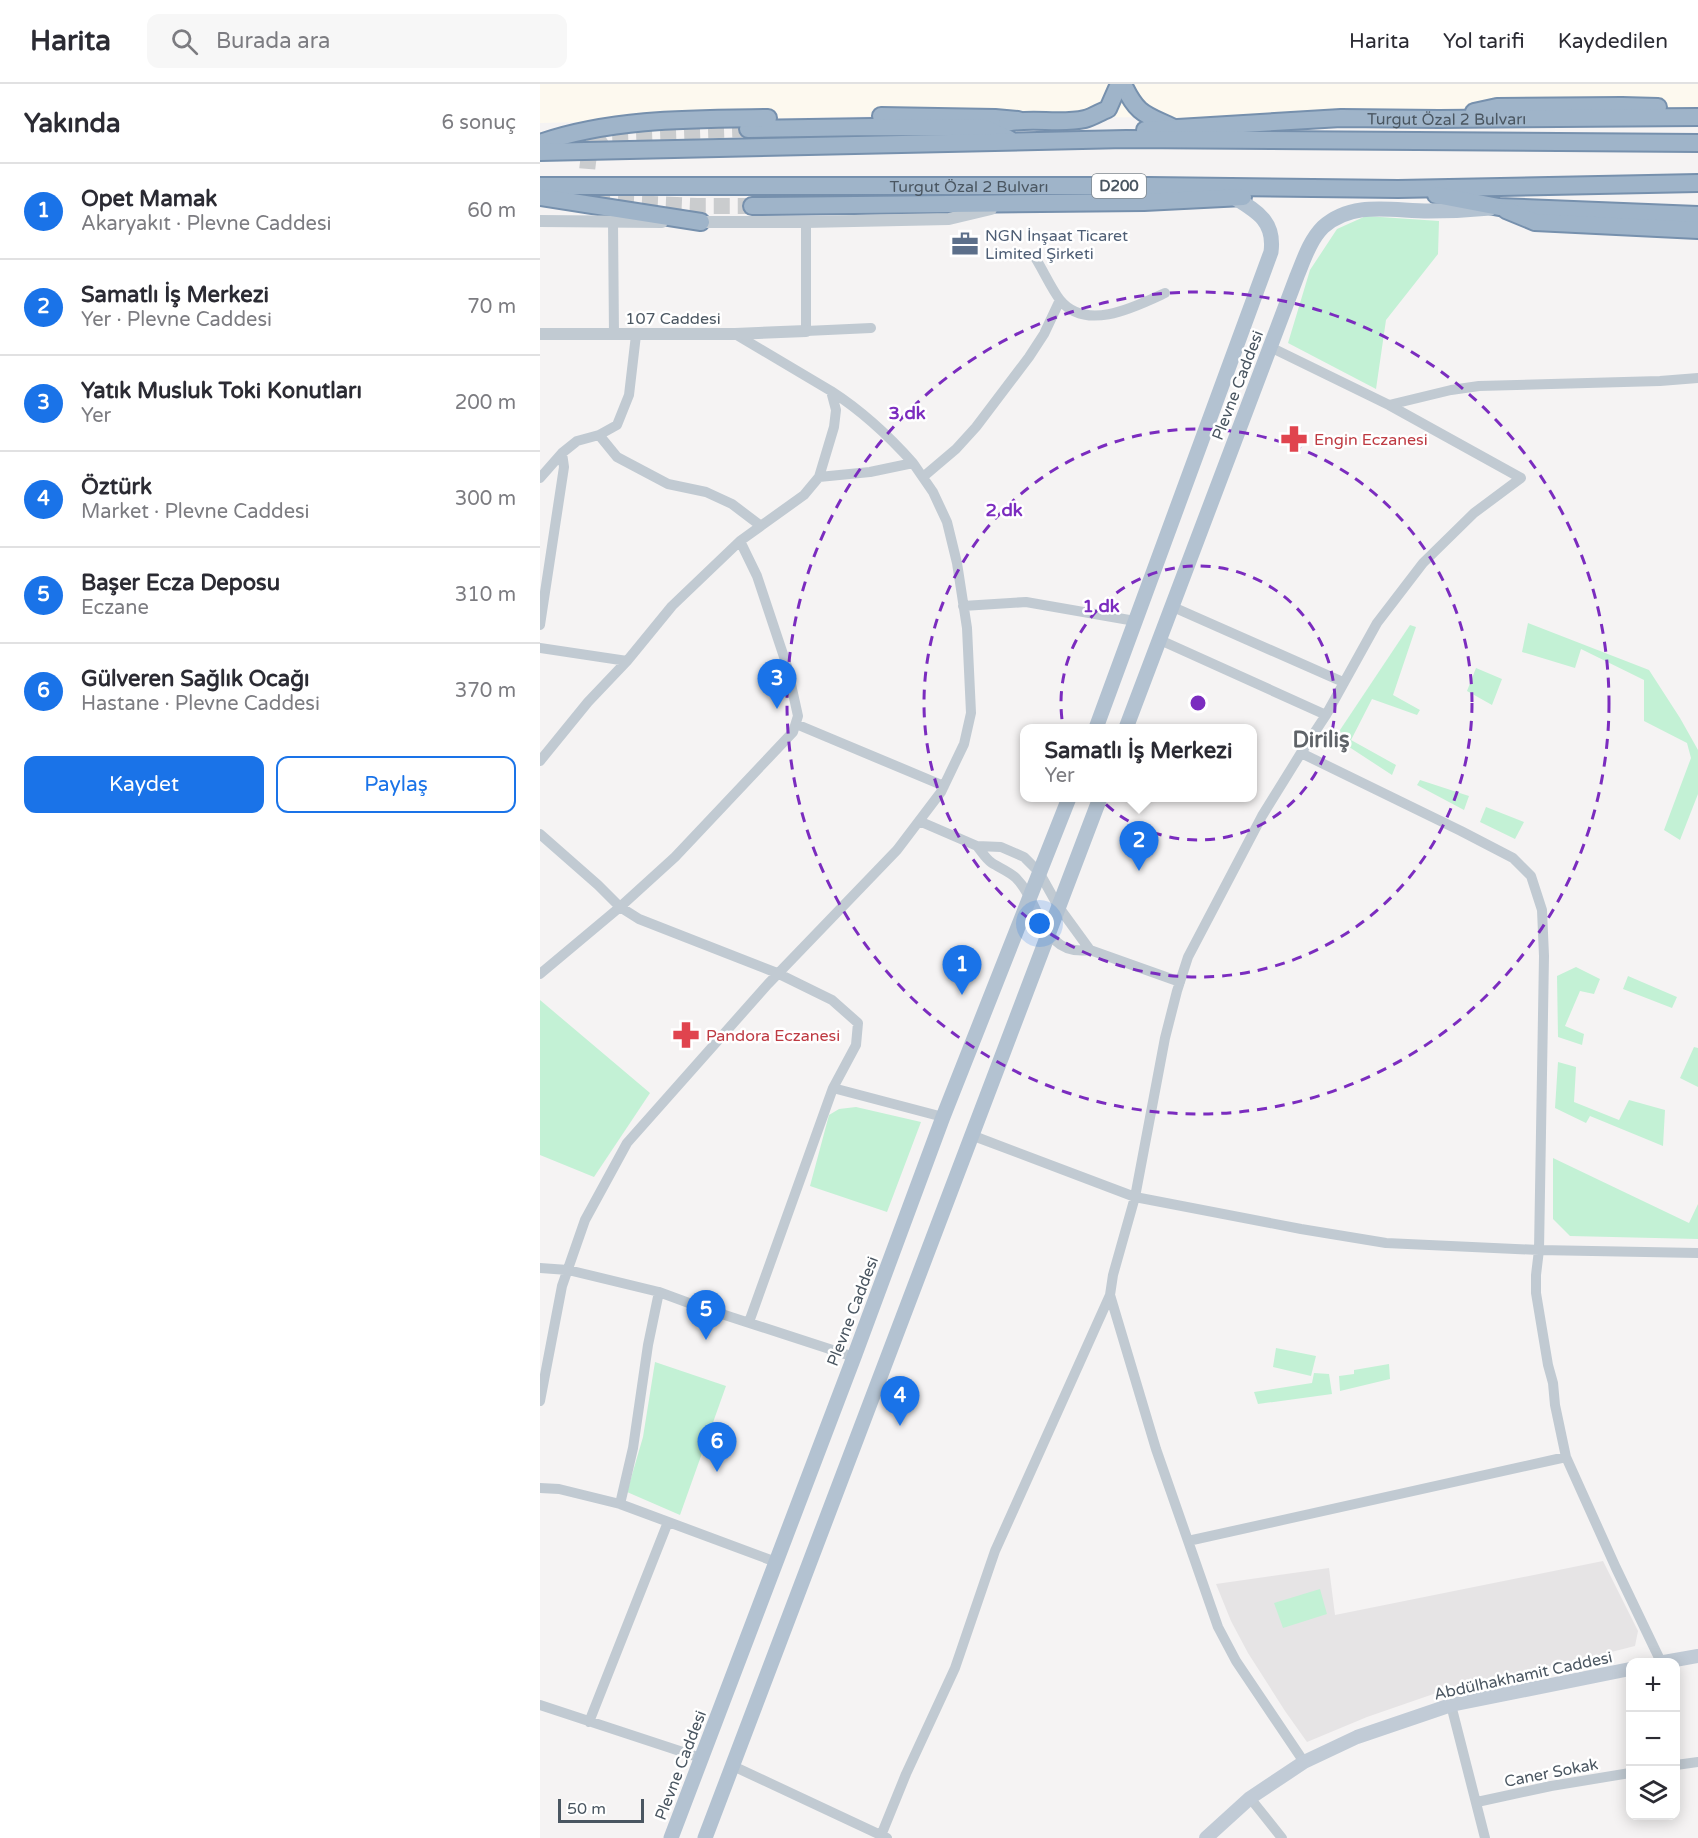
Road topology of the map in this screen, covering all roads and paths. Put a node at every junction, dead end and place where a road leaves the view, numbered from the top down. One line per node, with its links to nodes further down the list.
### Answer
1 (1121, 84): 5 (highway); 6 (highway)
2 (1698, 108): 4 (highway)
3 (1698, 117): 4 (highway, Turgut Özal 2 Bulvarı)
4 (1439, 119): 6 (highway, Turgut Özal 2 Bulvarı)
5 (1018, 120): 7 (highway); 10 (highway)
6 (1173, 127): 9 (highway, Turgut Özal 2 Bulvarı)
7 (985, 128): 8 (highway, Turgut Özal 2 Bulvarı); 9 (highway, Turgut Özal 2 Bulvarı)
8 (748, 129)
9 (1014, 142): 11 (highway, Turgut Özal 2 Bulvarı); 12 (highway, Turgut Özal 2 Bulvarı)
10 (540, 143)
11 (1698, 143)
12 (540, 152)
13 (1698, 183): 15 (highway, Turgut Özal 2 Bulvarı / D200)
14 (540, 186): 15 (highway, Turgut Özal 2 Bulvarı / D200)
15 (1398, 189): 17 (highway, Turgut Özal 2 Bulvarı); 20 (highway, Turgut Özal 2 Bulvarı)
16 (540, 197): 24 (highway)
17 (1235, 198): 18 (highway, Turgut Özal 2 Bulvarı); 50 (main road, Plevne Caddesi)
18 (1010, 204): 19 (highway, Turgut Özal 2 Bulvarı); 25 (street)
19 (752, 206)
20 (1499, 207): 21 (highway, Turgut Özal 2 Bulvarı); 26 (highway, Turgut Özal 2 Bulvarı); 36 (main road, Plevne Caddesi)
21 (1698, 215)
22 (540, 221): 23 (street)
23 (613, 222): 24 (street); 34 (street)
24 (701, 222): 25 (street)
25 (806, 222): 31 (street)
26 (1698, 230)
27 (1036, 259): 29 (street)
28 (1165, 293): 29 (street)
29 (1060, 300): 44 (street)
30 (871, 328): 31 (street)
31 (806, 331): 33 (street, 107 Caddesi)
32 (540, 334): 34 (street, 107 Caddesi)
33 (735, 334): 35 (street, 107 Caddesi); 38 (street)
34 (614, 335): 35 (street, 107 Caddesi)
35 (636, 335): 40 (street)
36 (1270, 347): 39 (street); 49 (main road, Plevne Caddesi)
37 (1698, 378): 39 (street)
38 (831, 391): 42 (street); 43 (street)
39 (1389, 405): 55 (street)
40 (598, 435): 41 (street); 46 (street)
41 (562, 453): 45 (street); 51 (street)
42 (913, 464): 43 (street); 44 (street)
43 (819, 477): 46 (street)
44 (923, 477): 48 (street)
45 (540, 478)
46 (761, 526): 47 (street)
47 (740, 541): 54 (street); 57 (street)
48 (963, 606): 50 (street); 62 (street)
49 (1173, 608): 52 (main road, Plevne Caddesi); 55 (street)
50 (1136, 621): 58 (main road, Plevne Caddesi)
51 (540, 625)
52 (1160, 640): 56 (street); 59 (main road, Plevne Caddesi)
53 (540, 648): 54 (street)
54 (627, 661): 61 (street)
55 (1343, 682): 56 (street)
56 (1326, 716): 60 (street)
57 (796, 724): 62 (street); 71 (street)
58 (1098, 724)
59 (1128, 724)
60 (1300, 753): 76 (street); 81 (street)
61 (540, 761)
62 (944, 786): 65 (street)
63 (1067, 802): 68 (main road, Plevne Caddesi)
64 (1098, 802): 70 (main road)
65 (919, 821): 67 (street); 74 (street)
66 (540, 834): 71 (street)
67 (977, 846): 68 (street); 69 (street)
68 (1039, 872): 69 (main road, Plevne Caddesi); 70 (street)
69 (1029, 898): 72 (street); 78 (main road, Plevne Caddesi)
70 (1058, 906): 72 (main road); 73 (street)
71 (620, 907): 74 (street); 75 (street)
72 (1048, 933): 73 (street); 79 (main road)
73 (1090, 950): 76 (street)
74 (777, 973): 77 (street); 84 (street)
75 (540, 974)
76 (1180, 982): 80 (street)
77 (832, 1089): 78 (street); 87 (street)
78 (944, 1117): 88 (main road, Plevne Caddesi)
79 (971, 1135): 80 (street); 107 (main road)
80 (1135, 1197): 81 (street); 86 (street)
81 (1539, 1250): 82 (street); 90 (street)
82 (1698, 1253)
83 (540, 1268): 84 (street)
84 (568, 1270): 85 (street); 89 (street)
85 (659, 1292): 87 (street); 92 (street)
86 (1110, 1295): 94 (street); 111 (street)
87 (749, 1322): 88 (street)
88 (855, 1357): 95 (main road, Plevne Caddesi)
89 (540, 1401)
90 (1566, 1457): 94 (street); 97 (street)
91 (540, 1488): 92 (street)
92 (620, 1504): 93 (street)
93 (668, 1522): 95 (street); 102 (street)
94 (1188, 1541): 104 (street)
95 (776, 1562): 103 (main road, Plevne Caddesi)
96 (1698, 1656): 98 (main road)
97 (1660, 1658)
98 (1680, 1659)
99 (1626, 1670): 101 (main road, Abdülhakhamit Caddesi)
100 (540, 1705): 102 (street)
101 (1451, 1705): 104 (main road, Abdülhakhamit Caddesi); 110 (street)
102 (589, 1722): 103 (street)
103 (701, 1758): 112 (main road, Plevne Caddesi)
104 (1304, 1762): 109 (main road, Abdülhakhamit Caddesi)
105 (1698, 1762): 106 (street)
106 (1680, 1764)
107 (733, 1766): 111 (street); 113 (main road)
108 (1626, 1774): 110 (street, Caner Sokak)
109 (1250, 1798): 114 (main road, Abdülhakhamit Caddesi); 115 (street)
110 (1477, 1802): 116 (street)
111 (883, 1837)
112 (671, 1838)
113 (705, 1838)
114 (1206, 1838)
115 (1282, 1838)
116 (1485, 1838)

